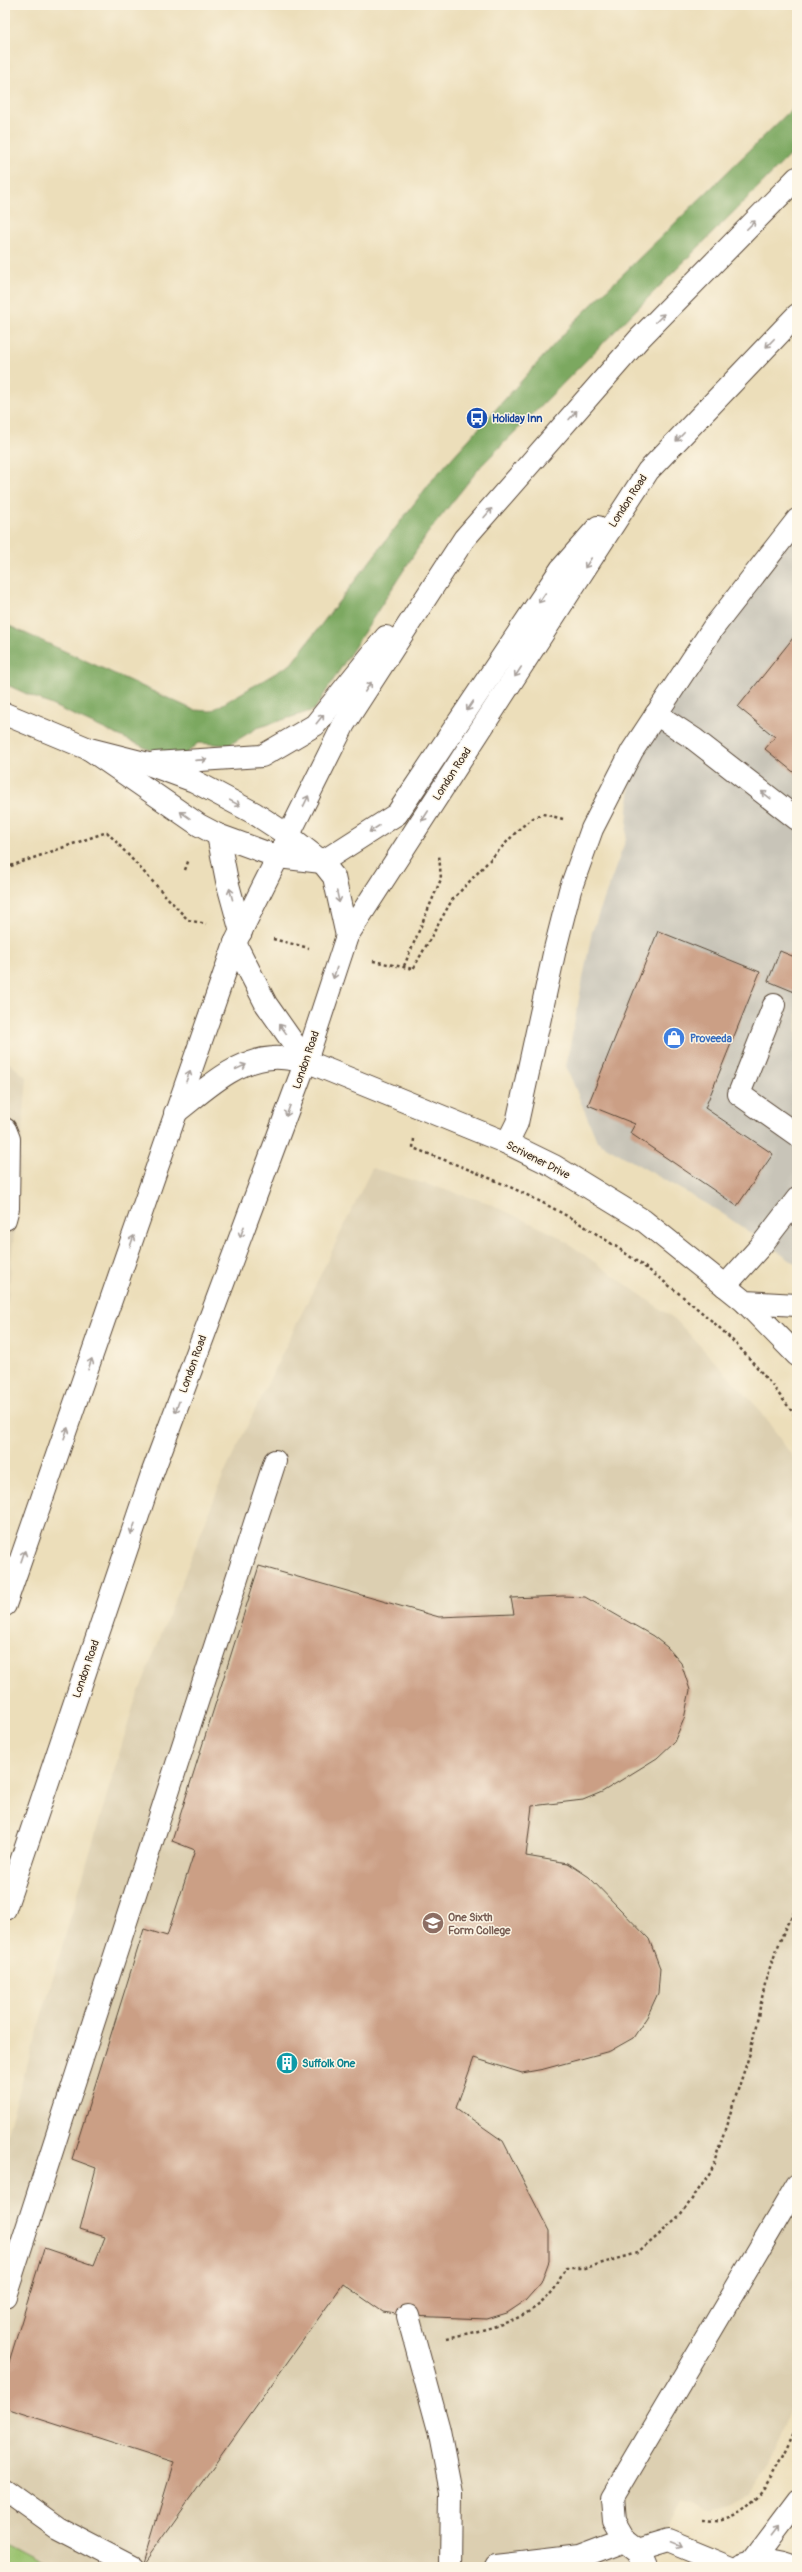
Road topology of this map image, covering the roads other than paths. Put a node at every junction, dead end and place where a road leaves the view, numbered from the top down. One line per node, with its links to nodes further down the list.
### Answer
1 (797, 178): 5 (main road, one-way to 1)
2 (797, 315): 3 (main road, London Road, one-way to 3)
3 (648, 471): 14 (main road, one-way to 14); 16 (main road, London Road, one-way to 16)
4 (796, 521): 7 (main road)
5 (463, 542): 9 (main road, one-way to 5); 12 (main road, one-way to 5)
6 (5, 714): 8 (main road)
7 (656, 714): 10 (main road, one-way to 7); 22 (main road)
8 (89, 749): 9 (main road); 11 (main road, one-way to 8)
9 (148, 764): 12 (main road, one-way to 12)
10 (797, 819)
11 (218, 835): 13 (main road); 15 (main road, one-way to 11)
12 (289, 836): 13 (main road); 14 (main road)
13 (278, 857): 14 (main road); 15 (main road)
14 (322, 862): 16 (main road, one-way to 16)
15 (238, 937): 18 (main road, one-way to 15); 19 (main road, one-way to 15)
16 (344, 946): 18 (main road, London Road, one-way to 18)
17 (774, 1005): 21 (main road)
18 (306, 1061): 19 (main road, one-way to 18); 22 (main road, Scrivener Drive); 31 (main road, London Road, one-way to 31)
19 (175, 1113): 30 (main road, one-way to 19)
20 (5, 1129): 24 (main road)
21 (797, 1135)
22 (507, 1143): 25 (main road, Scrivener Drive)
23 (797, 1199): 25 (main road)
24 (5, 1219)
25 (725, 1286): 26 (main road, Scrivener Drive)
26 (745, 1302): 27 (main road); 28 (main road, Scrivener Drive)
27 (797, 1305)
28 (797, 1355)
29 (275, 1461): 33 (main road)
30 (5, 1606)
31 (5, 1908)
32 (797, 2185): 37 (main road)
33 (5, 2296)
34 (408, 2316): 40 (main road)
35 (5, 2490): 39 (main road)
36 (797, 2501): 38 (main road, one-way to 36)
37 (636, 2552): 41 (main road); 42 (main road, one-way to 42)
38 (744, 2564): 43 (main road)
39 (133, 2567)
40 (450, 2567)
41 (496, 2567)
42 (731, 2567)
43 (793, 2567)

